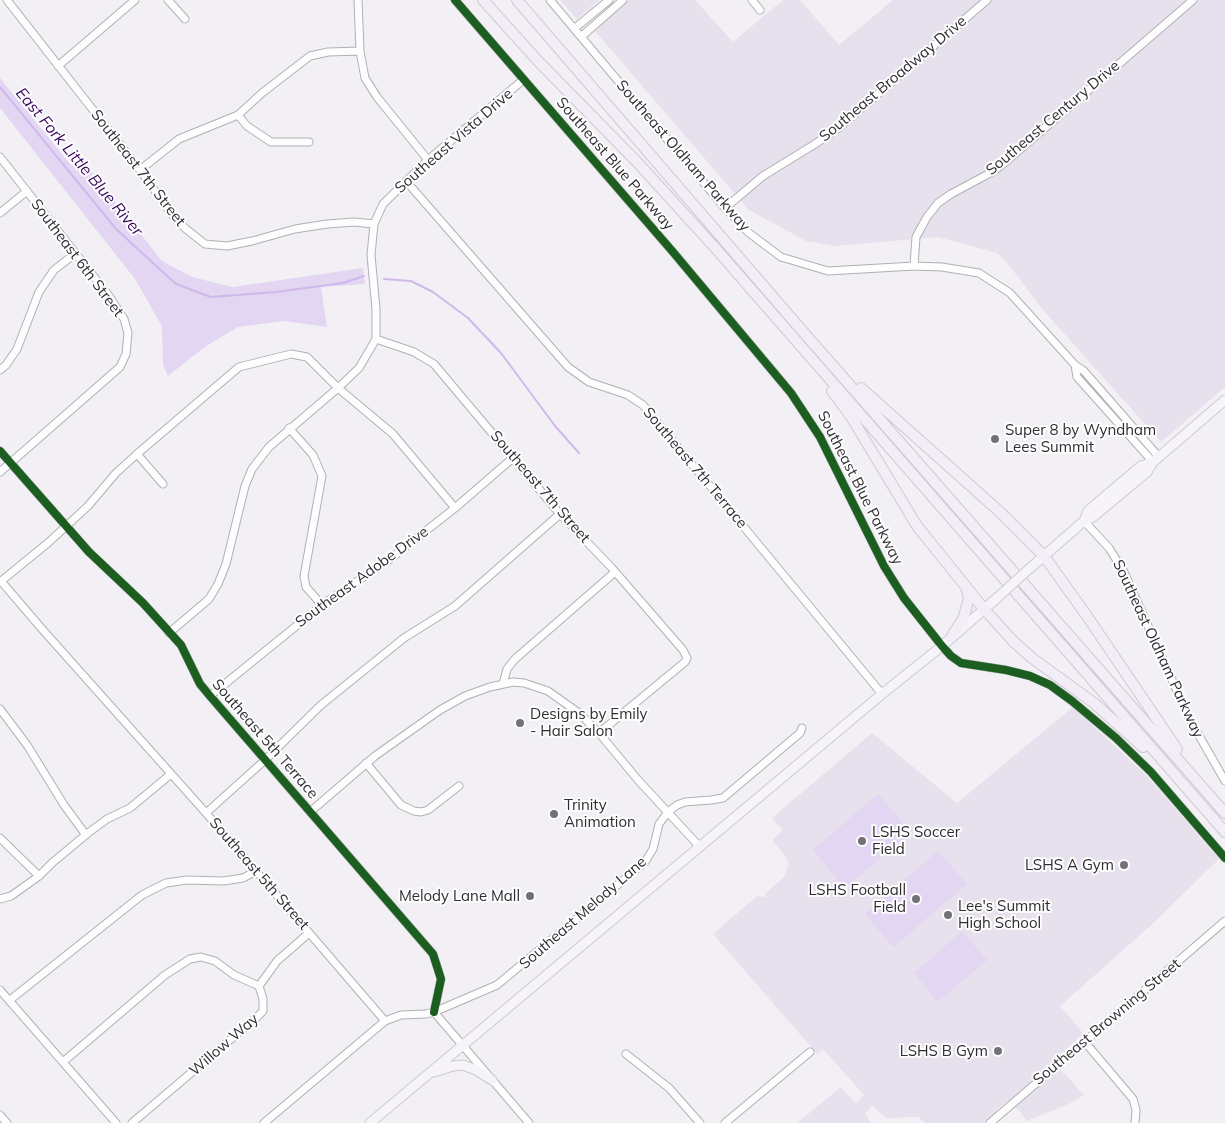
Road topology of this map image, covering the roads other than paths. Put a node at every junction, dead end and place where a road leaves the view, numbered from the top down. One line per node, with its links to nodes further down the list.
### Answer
1 (8, 0): 19 (street, Southeast 7th Street)
2 (135, 0): 19 (street)
3 (168, 0): 15 (street)
4 (358, 0): 18 (street)
5 (454, 0): 20 (street, Southeast Blue Parkway)
6 (483, 0): 35 (highway)
7 (517, 0): 33 (highway)
8 (550, 0): 16 (street, Southeast Oldham Parkway)
9 (609, 0): 16 (street)
10 (623, 0): 17 (street)
11 (752, 0): 14 (street)
12 (987, 0): 28 (street, Southeast Broadway Drive)
13 (1193, 0): 32 (street, Southeast Century Drive)
14 (760, 10)
15 (185, 19)
16 (575, 28): 17 (street, Southeast Oldham Parkway)
17 (582, 36): 28 (street, Southeast Oldham Parkway)
18 (360, 51): 21 (street); 24 (street)
19 (58, 66): 25 (street, Southeast 7th Street)
20 (523, 80): 24 (street, Southeast Vista Drive); 59 (street, Southeast Blue Parkway)
21 (238, 115): 22 (street); 25 (street)
22 (309, 142)
23 (0, 157): 27 (street, Southeast 6th Street)
24 (428, 160): 26 (street, Southeast Vista Drive)
25 (140, 170): 30 (street, Southeast 7th Street)
26 (406, 181): 30 (street, Southeast Vista Drive); 61 (street, Southeast 7th Terrace)
27 (27, 191): 29 (street); 31 (street, Southeast 6th Street)
28 (725, 208): 32 (street, Southeast Oldham Parkway)
29 (0, 213)
30 (374, 224): 34 (street, Southeast Vista Drive)
31 (76, 253): 36 (street); 44 (street, Southeast 6th Street)
32 (914, 266): 43 (street, Southeast Oldham Parkway)
33 (798, 326): 51 (highway); 74 (highway)
34 (376, 339): 37 (street); 42 (street, Southeast 7th Street)
35 (805, 351): 54 (highway); 75 (highway)
36 (0, 370)
37 (338, 388): 39 (street); 41 (street); 47 (street)
38 (1225, 400): 43 (main road)
39 (289, 428): 55 (street); 57 (street)
40 (0, 451): 44 (street, Southeast 5th Terrace)
41 (137, 454): 46 (street); 50 (street)
42 (514, 458): 47 (street, Southeast Adobe Drive); 48 (street, Southeast 7th Street)
43 (1156, 459): 49 (main road)
44 (10, 462): 45 (street); 50 (street, Southeast 5th Terrace)
45 (0, 472)
46 (163, 484)
47 (455, 508): 55 (street, Southeast Adobe Drive)
48 (560, 514): 52 (street, Southeast 7th Street); 66 (street)
49 (1084, 521): 51 (main road); 69 (street, Southeast Oldham Parkway)
50 (65, 526): 53 (street); 57 (street, Southeast 5th Terrace)
51 (1044, 556): 56 (main road, bridge); 74 (highway)
52 (615, 572): 60 (street); 65 (street, Southeast 7th Street)
53 (1, 581): 68 (street, Southeast 5th Street)
54 (966, 586): 56 (highway); 58 (highway)
55 (322, 605): 62 (street, Southeast Adobe Drive)
56 (984, 608): 58 (main road); 75 (highway)
57 (169, 633): 62 (street, Southeast 5th Terrace)
58 (951, 638): 59 (main road)
59 (942, 646): 61 (main road); 80 (street, Southeast Blue Parkway)
60 (503, 684): 65 (street); 67 (street)
61 (882, 694): 79 (main road)
62 (210, 696): 66 (street, Southeast 5th Terrace)
63 (0, 709): 77 (street)
64 (802, 728): 72 (street)
65 (600, 733): 72 (street)
66 (265, 760): 71 (street, Southeast 5th Terrace); 73 (street)
67 (366, 763): 70 (street); 71 (street)
68 (171, 774): 73 (street, Southeast 5th Street); 77 (street)
69 (1225, 781)
70 (459, 786)
71 (310, 812): 89 (street, Southeast 5th Terrace)
72 (668, 812): 79 (street); 89 (street, Southeast Melody Lane)
73 (206, 813): 81 (street, Southeast 5th Street)
74 (1225, 813)
75 (1210, 814): 76 (highway)
76 (1225, 832)
77 (86, 835): 82 (street)
78 (0, 838): 82 (street)
79 (699, 846): 92 (main road)
80 (1225, 858)
81 (256, 871): 85 (street, Southeast 5th Street); 88 (street)
82 (39, 876): 83 (street)
83 (0, 899)
84 (1225, 921): 91 (street, Southeast Browning Street)
85 (309, 933): 86 (street); 90 (street, Southeast 5th Street)
86 (259, 986): 95 (street); 101 (street, Willow Way)
87 (0, 990): 88 (street)
88 (10, 1000): 95 (street)
89 (434, 1012): 90 (street); 92 (street)
90 (385, 1021): 102 (street)
91 (1084, 1041): 107 (street, Southeast Browning Street); 108 (street)
92 (462, 1046): 96 (main road); 97 (street)
93 (810, 1052): 106 (street)
94 (626, 1054): 105 (street)
95 (63, 1062): 100 (street)
96 (429, 1074): 97 (main road); 103 (main road)
97 (492, 1080): 104 (street)
98 (0, 1115): 99 (street)
99 (7, 1123)
100 (116, 1123)
101 (132, 1123)
102 (264, 1123)
103 (370, 1123)
104 (528, 1123)
105 (700, 1123)
106 (725, 1123)
107 (990, 1123)
108 (1134, 1123)

